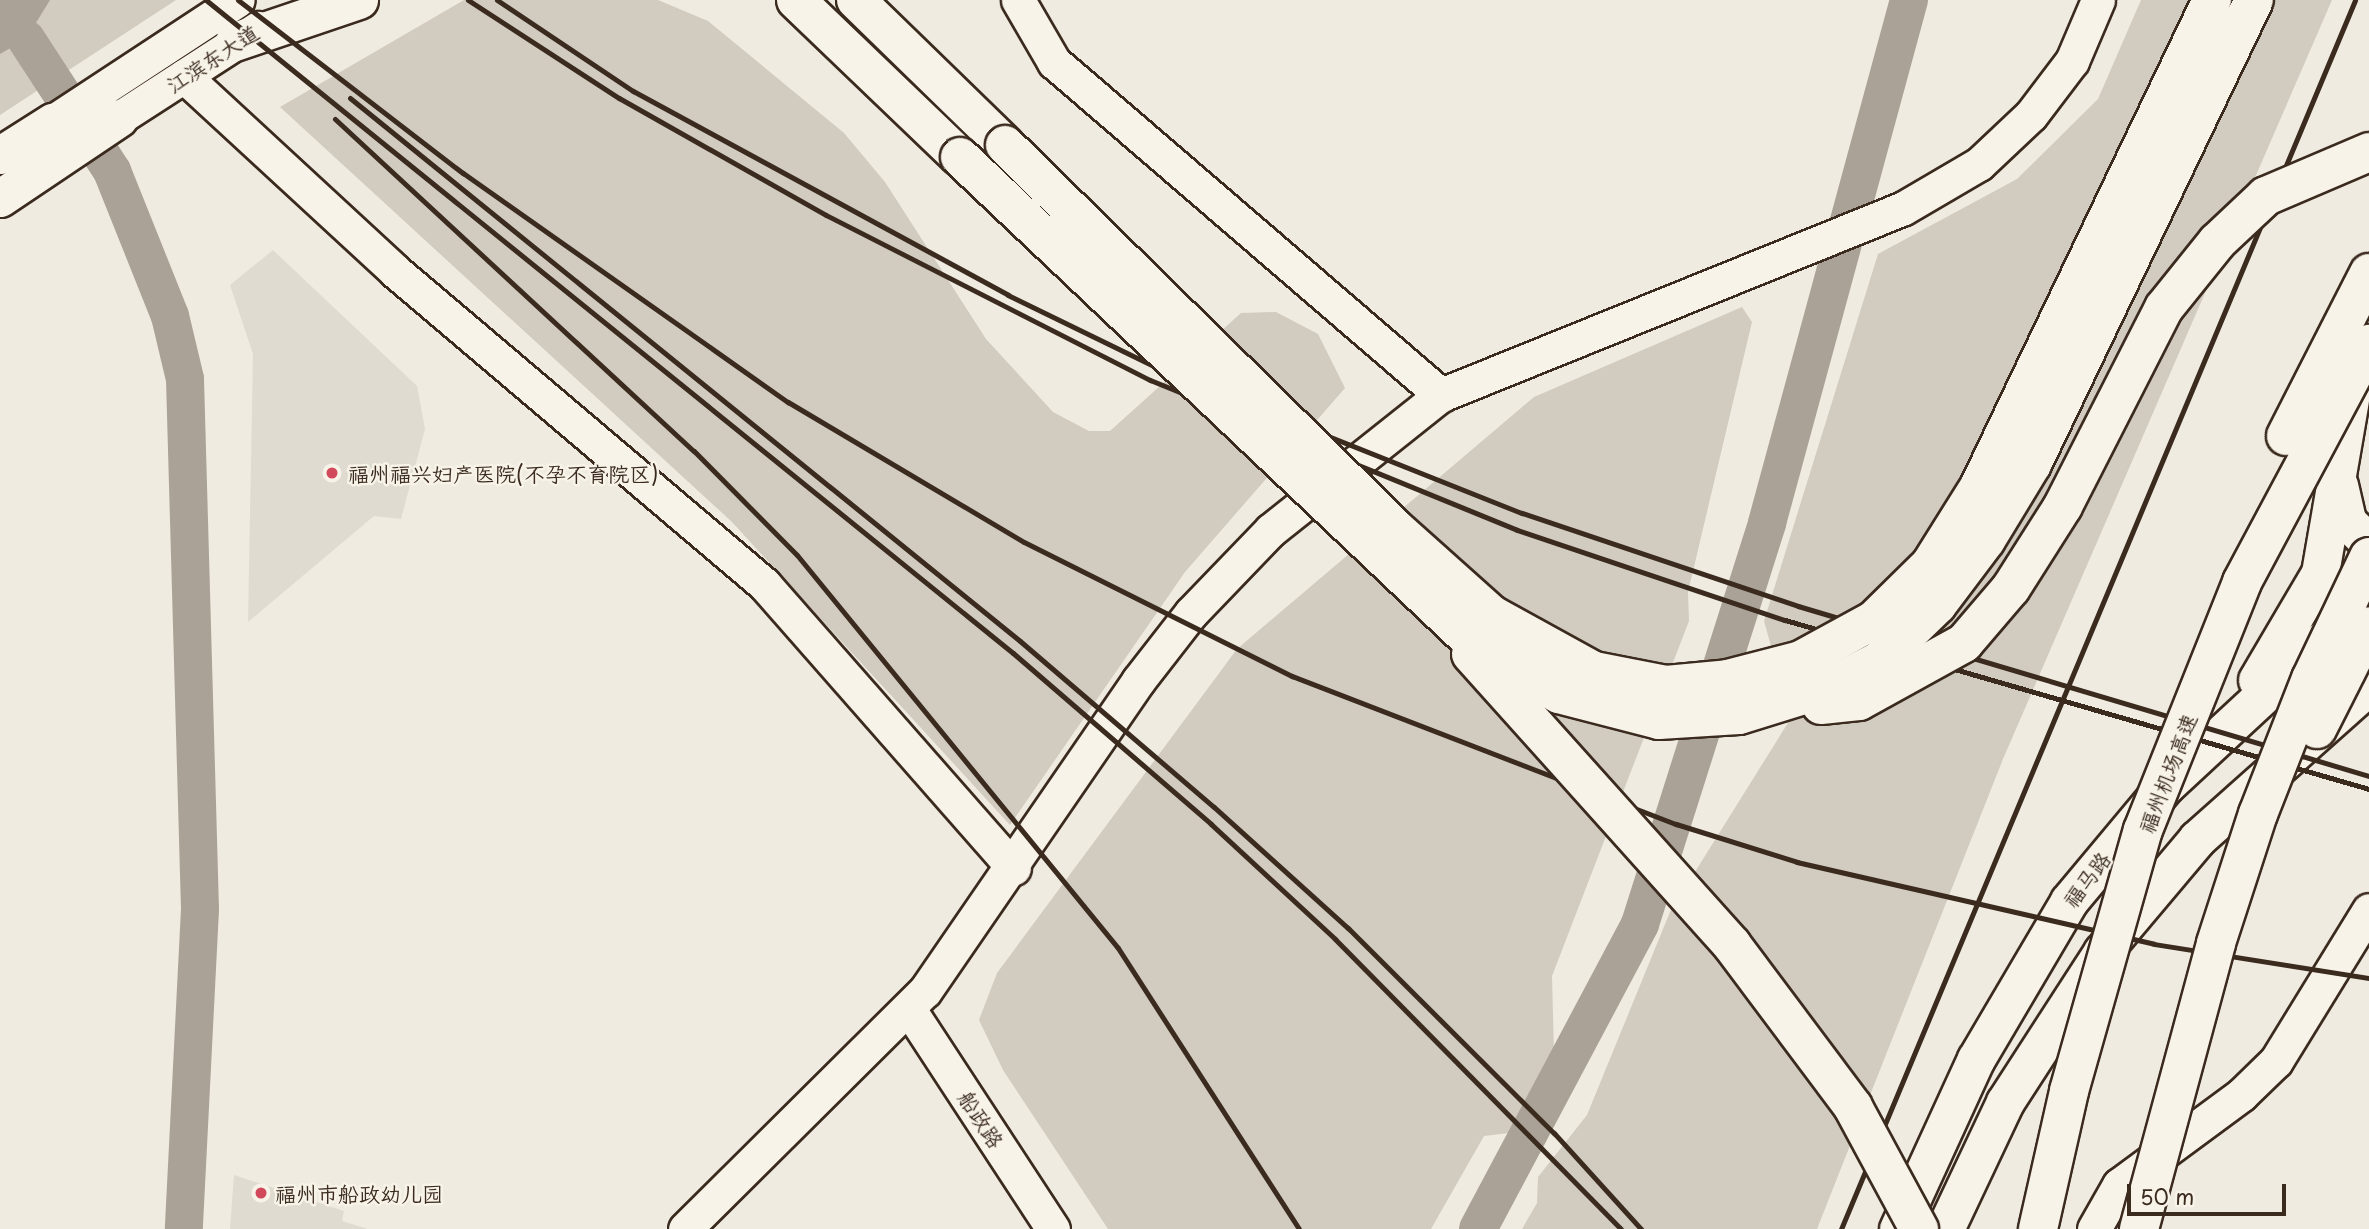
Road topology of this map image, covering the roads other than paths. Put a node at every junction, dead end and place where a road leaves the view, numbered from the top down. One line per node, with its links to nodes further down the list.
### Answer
1 (238, 0): 15 (street)
2 (306, 0): 11 (street, 江滨东大道)
3 (359, 0): 11 (highway)
4 (796, 0): 26 (highway, bridge)
5 (856, 0): 13 (highway)
6 (885, 0): 13 (highway)
7 (1018, 0): 21 (street)
8 (2098, 0): 21 (street)
9 (2212, 0): 13 (highway, bridge)
10 (2255, 0): 29 (highway, bridge)
11 (235, 42): 12 (street, 江滨东大道)
12 (184, 76): 14 (street, 江滨东大道); 32 (street)
13 (958, 99)
14 (120, 118): 15 (main road)
15 (61, 137): 17 (main road); 18 (main road)
16 (2369, 152): 29 (highway, bridge)
17 (0, 155)
18 (0, 198)
19 (2369, 271): 22 (main road); 31 (highway, bridge)
20 (2369, 344): 31 (highway, 福州机场高速, bridge)
21 (1441, 395): 32 (street)
22 (2339, 485): 23 (main road); 30 (main road)
23 (2369, 543)
24 (2369, 557): 34 (highway, bridge)
25 (2369, 598): 30 (main road, 福马路)
26 (1433, 605): 29 (highway, bridge); 39 (highway, bridge)
27 (2369, 626): 34 (highway, bridge)
28 (2369, 686): 40 (main road)
29 (1739, 715)
30 (2227, 724): 38 (main road, 福马路)
31 (2143, 830): 41 (highway, 福州机场高速, bridge)
32 (1014, 868): 35 (street)
33 (2369, 910): 42 (street)
34 (2216, 943): 43 (highway, bridge)
35 (909, 1009): 36 (street); 37 (street, 船政路)
36 (685, 1229)
37 (1053, 1229)
38 (1898, 1229)
39 (1919, 1229)
40 (1945, 1229)
41 (2038, 1229)
42 (2094, 1229)
43 (2139, 1229)

